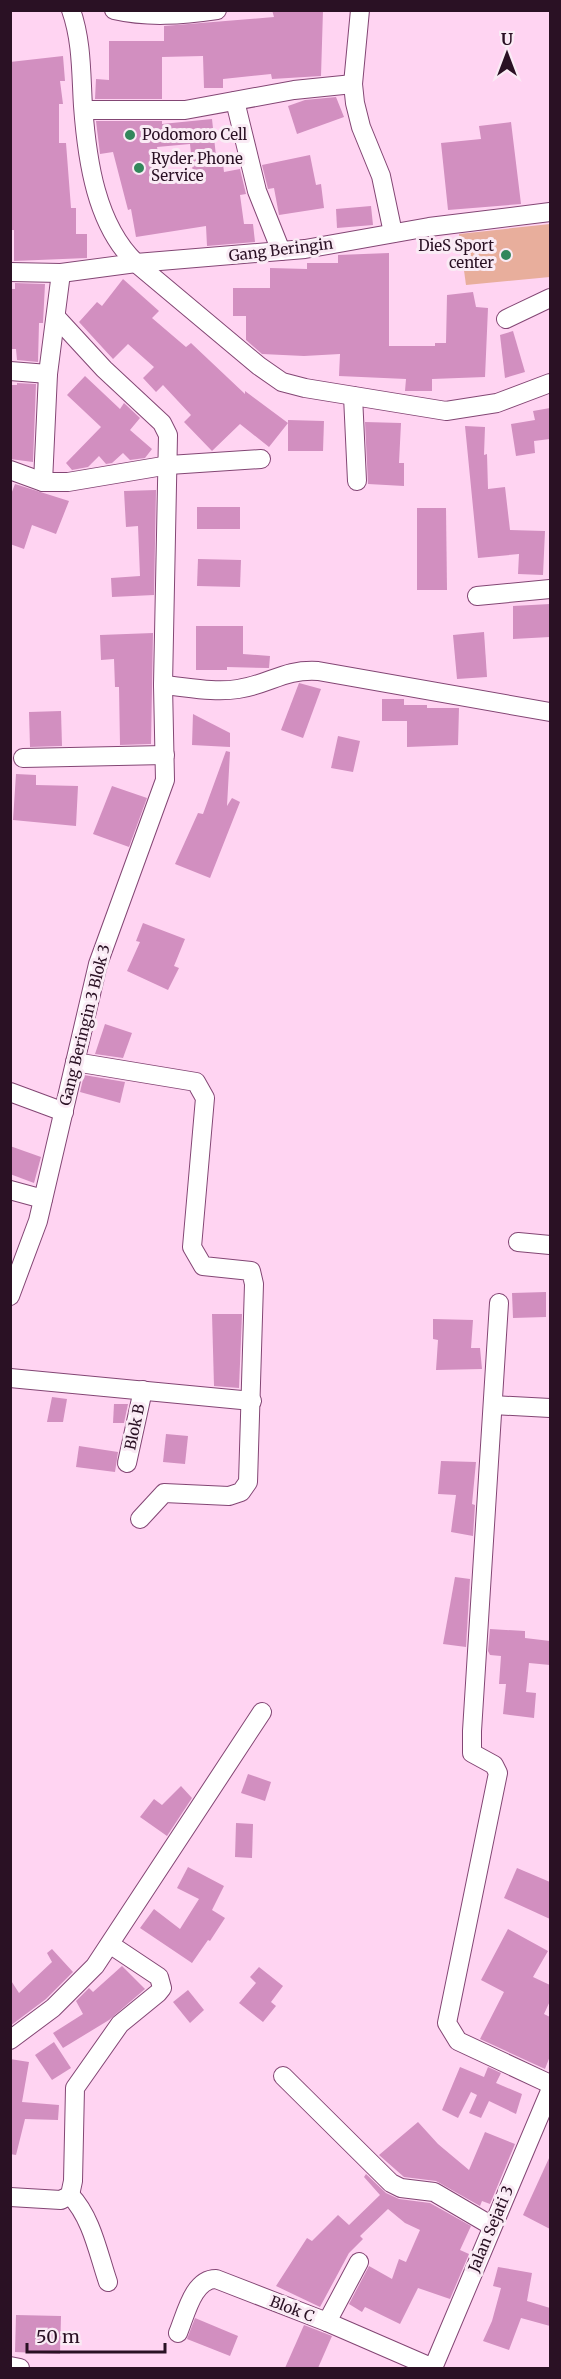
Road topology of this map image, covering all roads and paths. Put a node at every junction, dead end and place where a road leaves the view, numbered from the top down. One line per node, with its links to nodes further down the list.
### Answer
1 (71, 10): 8 (street)
2 (114, 10): 5 (street)
3 (217, 10): 5 (street)
4 (360, 10): 6 (street)
5 (192, 12)
6 (353, 84): 7 (street); 10 (street)
7 (235, 101): 8 (street); 11 (street)
8 (84, 110): 12 (street)
9 (550, 212): 10 (street, Gang Beringin)
10 (393, 233): 11 (street, Gang Beringin)
11 (281, 251): 12 (street, Gang Beringin)
12 (136, 263): 14 (street, Gang Beringin); 21 (street)
13 (10, 272): 14 (street, Gang Beringin)
14 (61, 273): 16 (street)
15 (550, 298): 17 (street)
16 (57, 318): 19 (street); 23 (street, Gang Beringin 3 Blok 3)
17 (506, 319)
18 (10, 372): 19 (street)
19 (48, 374): 26 (street)
20 (550, 383): 21 (street)
21 (353, 396): 25 (street)
22 (261, 459): 23 (street)
23 (169, 465): 26 (street); 29 (street, Gang Beringin 3 Blok 3)
24 (10, 470): 26 (street)
25 (357, 481)
26 (43, 482)
27 (550, 589): 28 (street)
28 (477, 596)
29 (163, 685): 30 (street); 31 (street, Gang Beringin 3 Blok 3)
30 (550, 711)
31 (165, 755): 32 (street); 33 (street, Gang Beringin 3 Blok 3)
32 (23, 758)
33 (75, 1062): 35 (street, Gang Beringin 3 Blok 3); 44 (street)
34 (10, 1092): 35 (street)
35 (64, 1112): 37 (street, Gang Beringin 3 Blok 3)
36 (10, 1190): 37 (street)
37 (43, 1199): 40 (street, Gang Beringin 3 Blok 3)
38 (518, 1242): 39 (street)
39 (550, 1245)
40 (10, 1296)
41 (499, 1303): 45 (street)
42 (10, 1378): 43 (street)
43 (143, 1390): 44 (street); 47 (street, Blok B)
44 (252, 1401): 48 (street)
45 (493, 1405): 46 (street); 53 (street)
46 (550, 1408)
47 (127, 1463)
48 (140, 1519)
49 (262, 1712): 50 (street)
50 (111, 1946): 51 (street); 55 (street)
51 (10, 2040)
52 (283, 2076): 57 (street)
53 (550, 2084)
54 (550, 2091): 57 (street, Jalan Sejati 3)
55 (70, 2195): 56 (street); 59 (street)
56 (10, 2197)
57 (492, 2226): 64 (street, Jalan Sejati 3)
58 (359, 2262): 60 (street)
59 (108, 2282)
60 (327, 2322): 61 (street, Blok C); 64 (street, Blok C)
61 (178, 2333)
62 (10, 2366): 63 (street)
63 (20, 2368)
64 (433, 2368)

